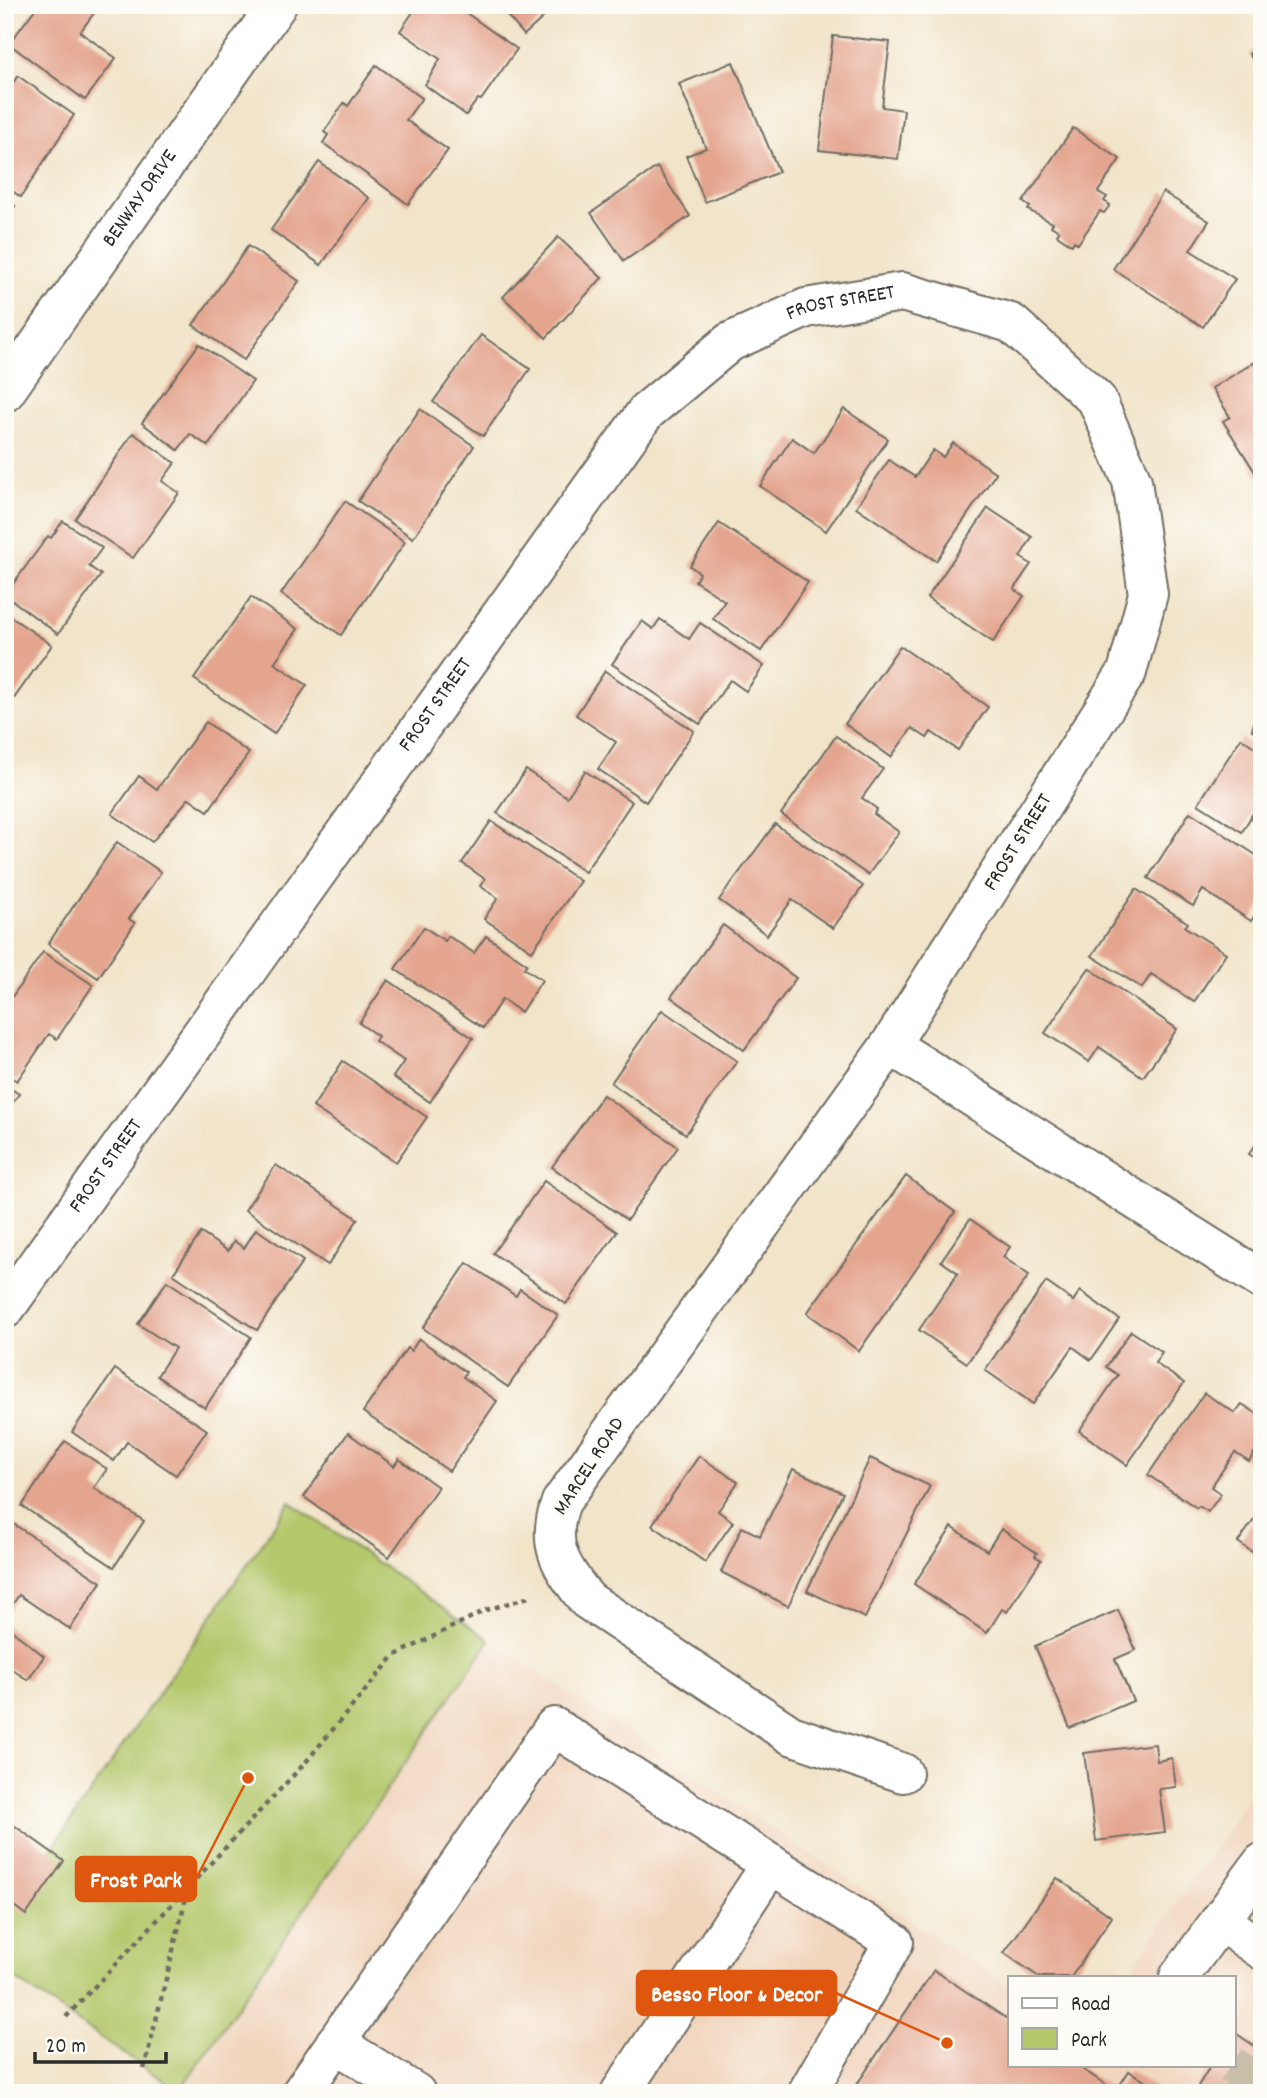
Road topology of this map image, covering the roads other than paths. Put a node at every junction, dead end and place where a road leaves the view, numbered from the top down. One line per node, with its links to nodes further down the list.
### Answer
1 (277, 5): 2 (street, BENWAY DRIVE)
2 (5, 392)
3 (890, 1045): 4 (street); 5 (street, FROST STREET); 6 (street, MARCEL ROAD)
4 (1262, 1280)
5 (5, 1309)
6 (903, 1773)
7 (1262, 1863): 9 (street)
8 (771, 1864): 12 (street); 15 (street); 16 (street)
9 (1220, 1921): 10 (street); 11 (street)
10 (1262, 1950)
11 (1180, 1976)
12 (335, 2043): 13 (street); 14 (street)
13 (301, 2093)
14 (416, 2093)
15 (620, 2093)
16 (807, 2093)

